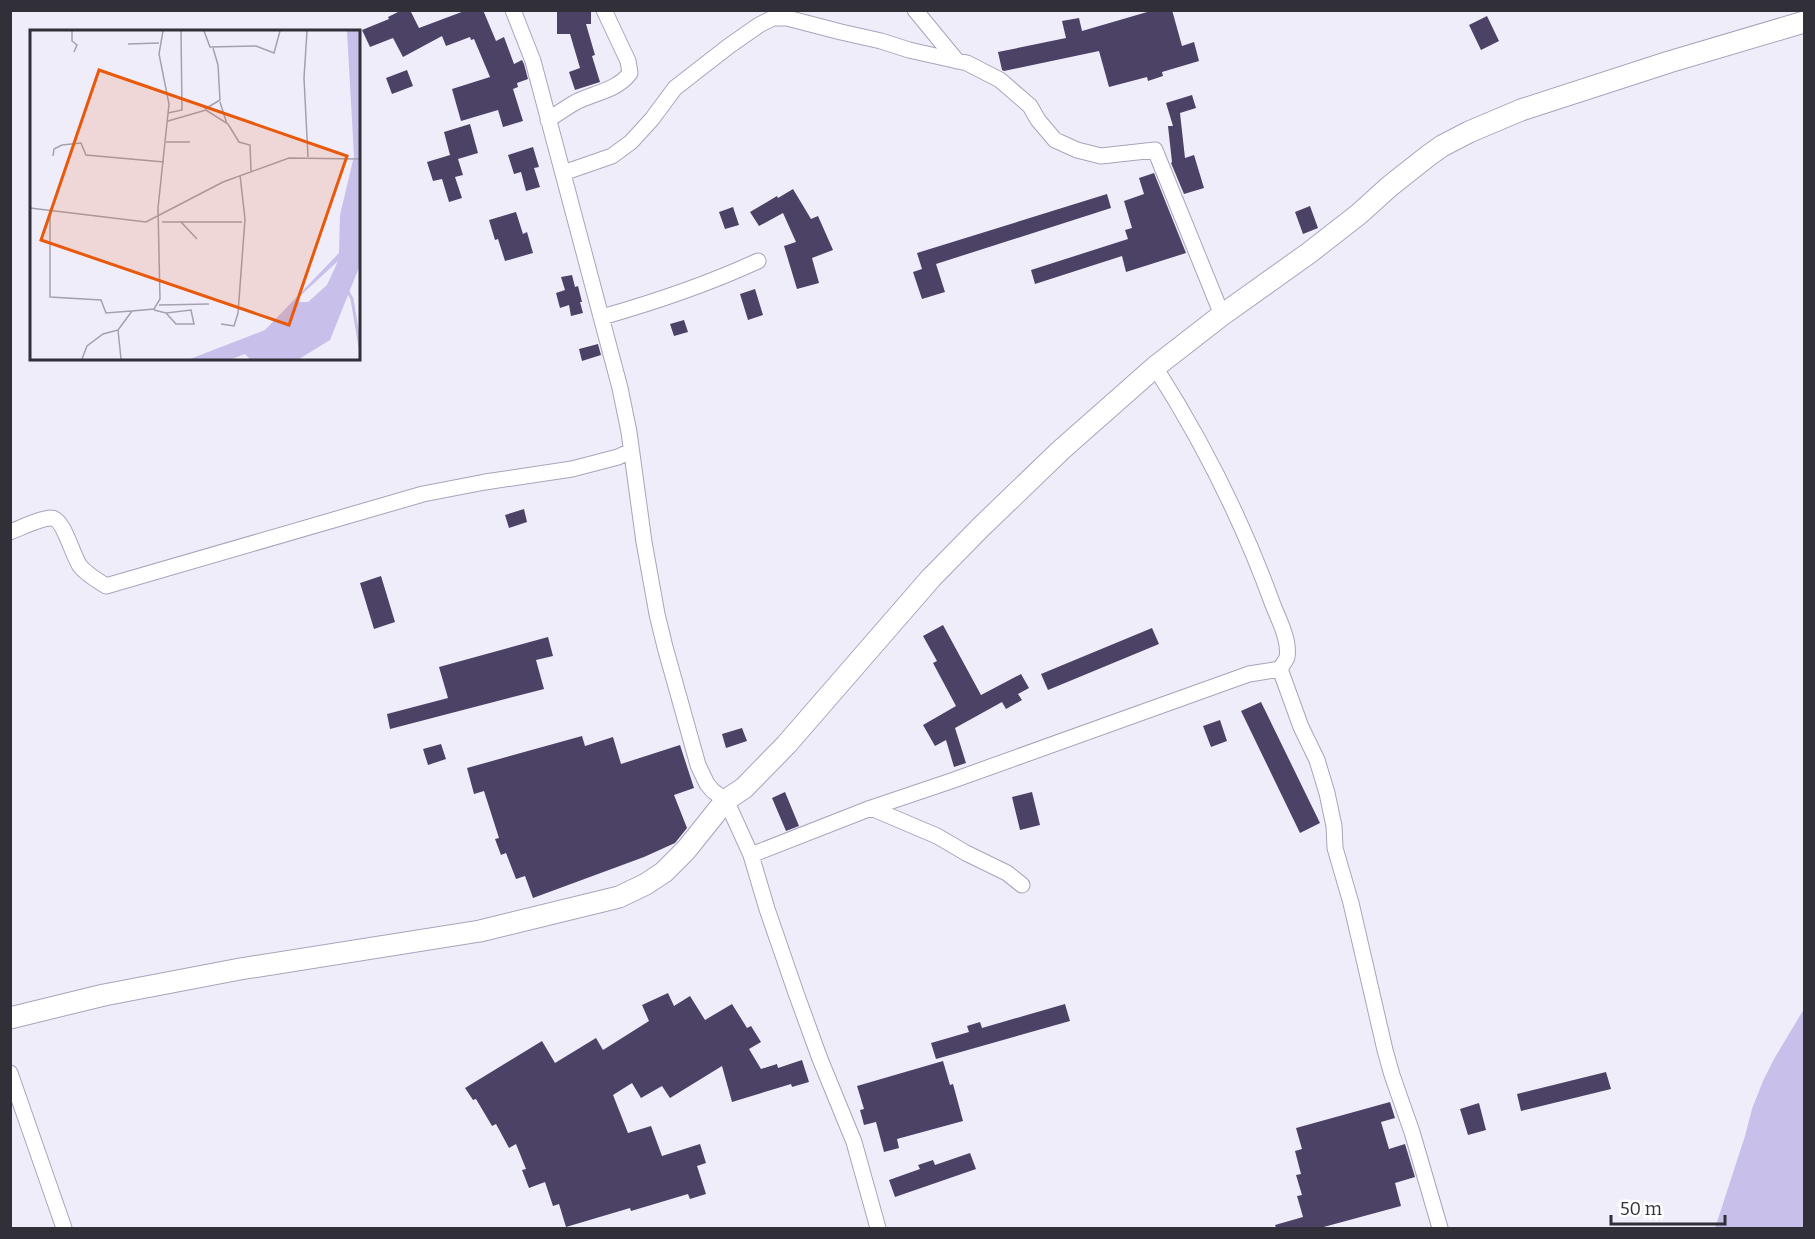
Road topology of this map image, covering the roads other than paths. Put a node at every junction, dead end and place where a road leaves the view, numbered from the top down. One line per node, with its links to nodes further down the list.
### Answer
1 (513, 10): 7 (street)
2 (604, 10): 7 (street)
3 (915, 10): 6 (street)
4 (778, 14): 6 (street); 8 (street)
5 (1804, 22): 10 (street)
6 (957, 61): 10 (street)
7 (548, 120): 8 (street)
8 (563, 173): 11 (street)
9 (758, 261): 11 (street)
10 (1222, 315): 12 (street)
11 (602, 317): 13 (street)
12 (1155, 367): 15 (street); 16 (street)
13 (631, 451): 14 (street); 16 (street)
14 (10, 532)
15 (1280, 669): 17 (street); 24 (street)
16 (726, 800): 18 (street); 20 (street)
17 (871, 808): 18 (street); 19 (street)
18 (751, 855): 23 (street)
19 (1022, 885)
20 (10, 1018)
21 (10, 1073): 22 (street)
22 (63, 1228)
23 (878, 1228)
24 (1440, 1228)

